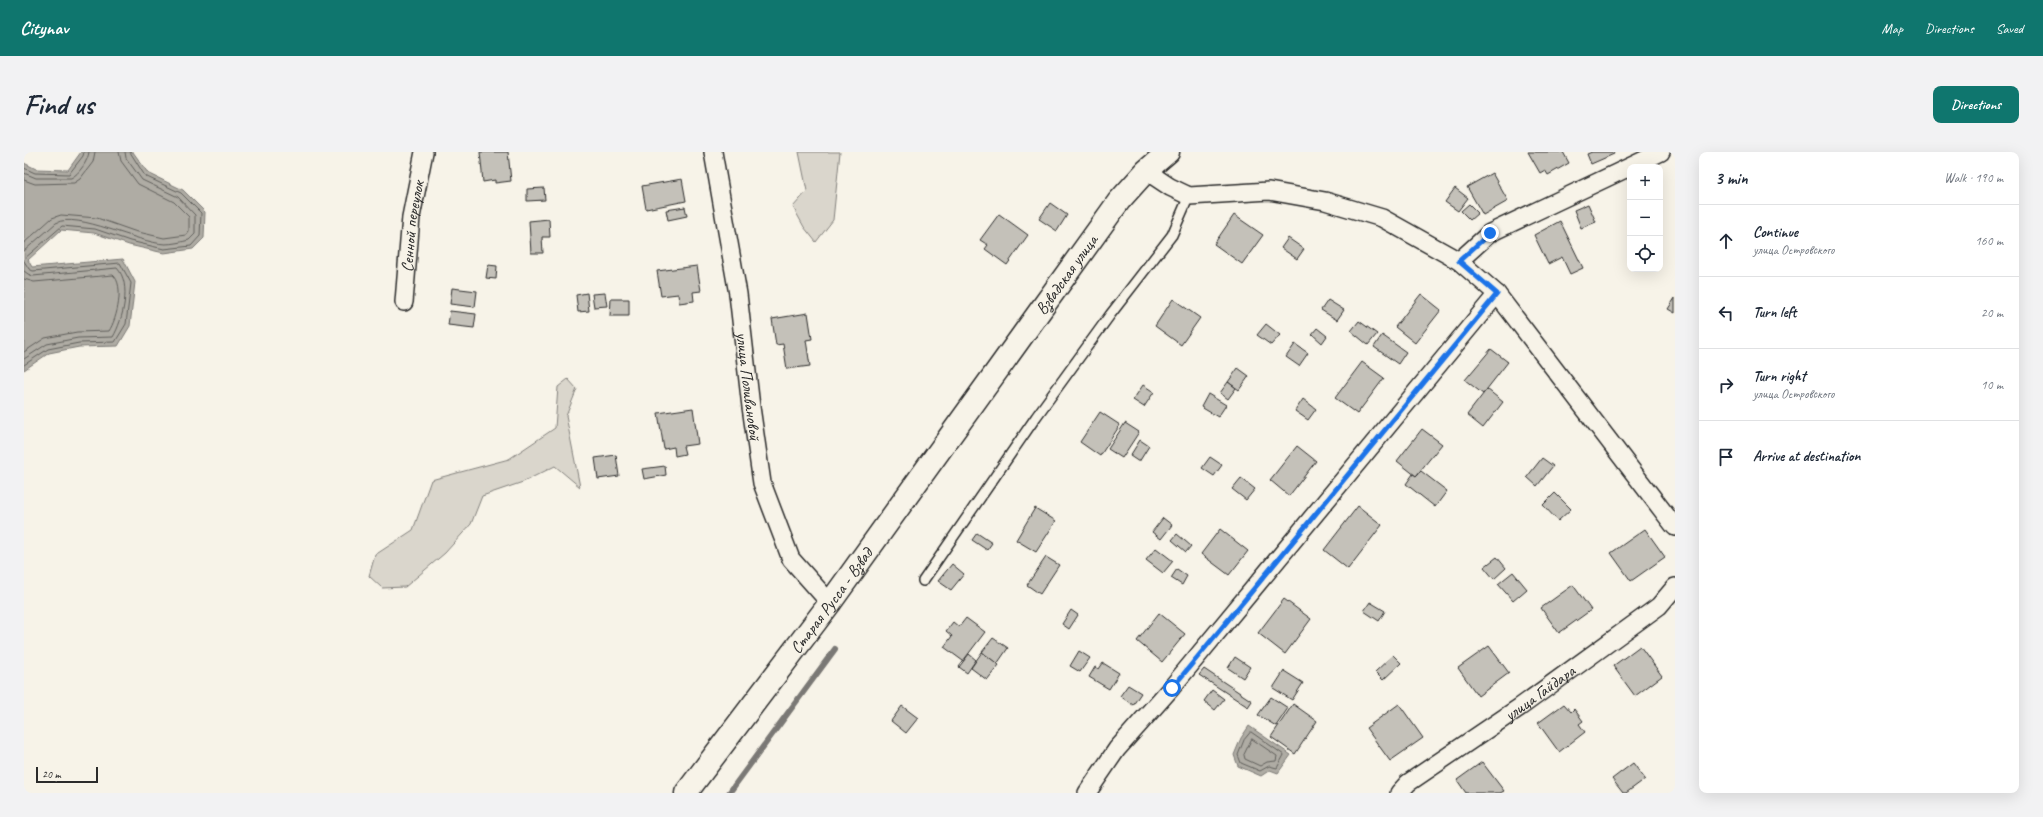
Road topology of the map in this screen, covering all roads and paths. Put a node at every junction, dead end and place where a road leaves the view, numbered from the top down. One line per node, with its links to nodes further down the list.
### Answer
1 (424, 152): 9 (street, Сенной переулок)
2 (713, 152): 14 (street, улица Поливановой)
3 (1168, 152): 5 (street, Взвадская улица)
4 (1661, 152): 7 (street)
5 (1146, 171): 6 (street); 10 (street, Взвадская улица)
6 (1189, 196): 7 (street); 12 (lane)
7 (1459, 261): 8 (street)
8 (1497, 294): 11 (street); 16 (street)
9 (404, 302)
10 (972, 405): 14 (street, Старая Русса - Взвад)
11 (1675, 527)
12 (923, 581)
13 (1675, 587): 17 (street, улица Гайдара)
14 (830, 603): 15 (street, Старая Русса - Взвад)
15 (686, 793)
16 (1087, 793)
17 (1399, 793)

